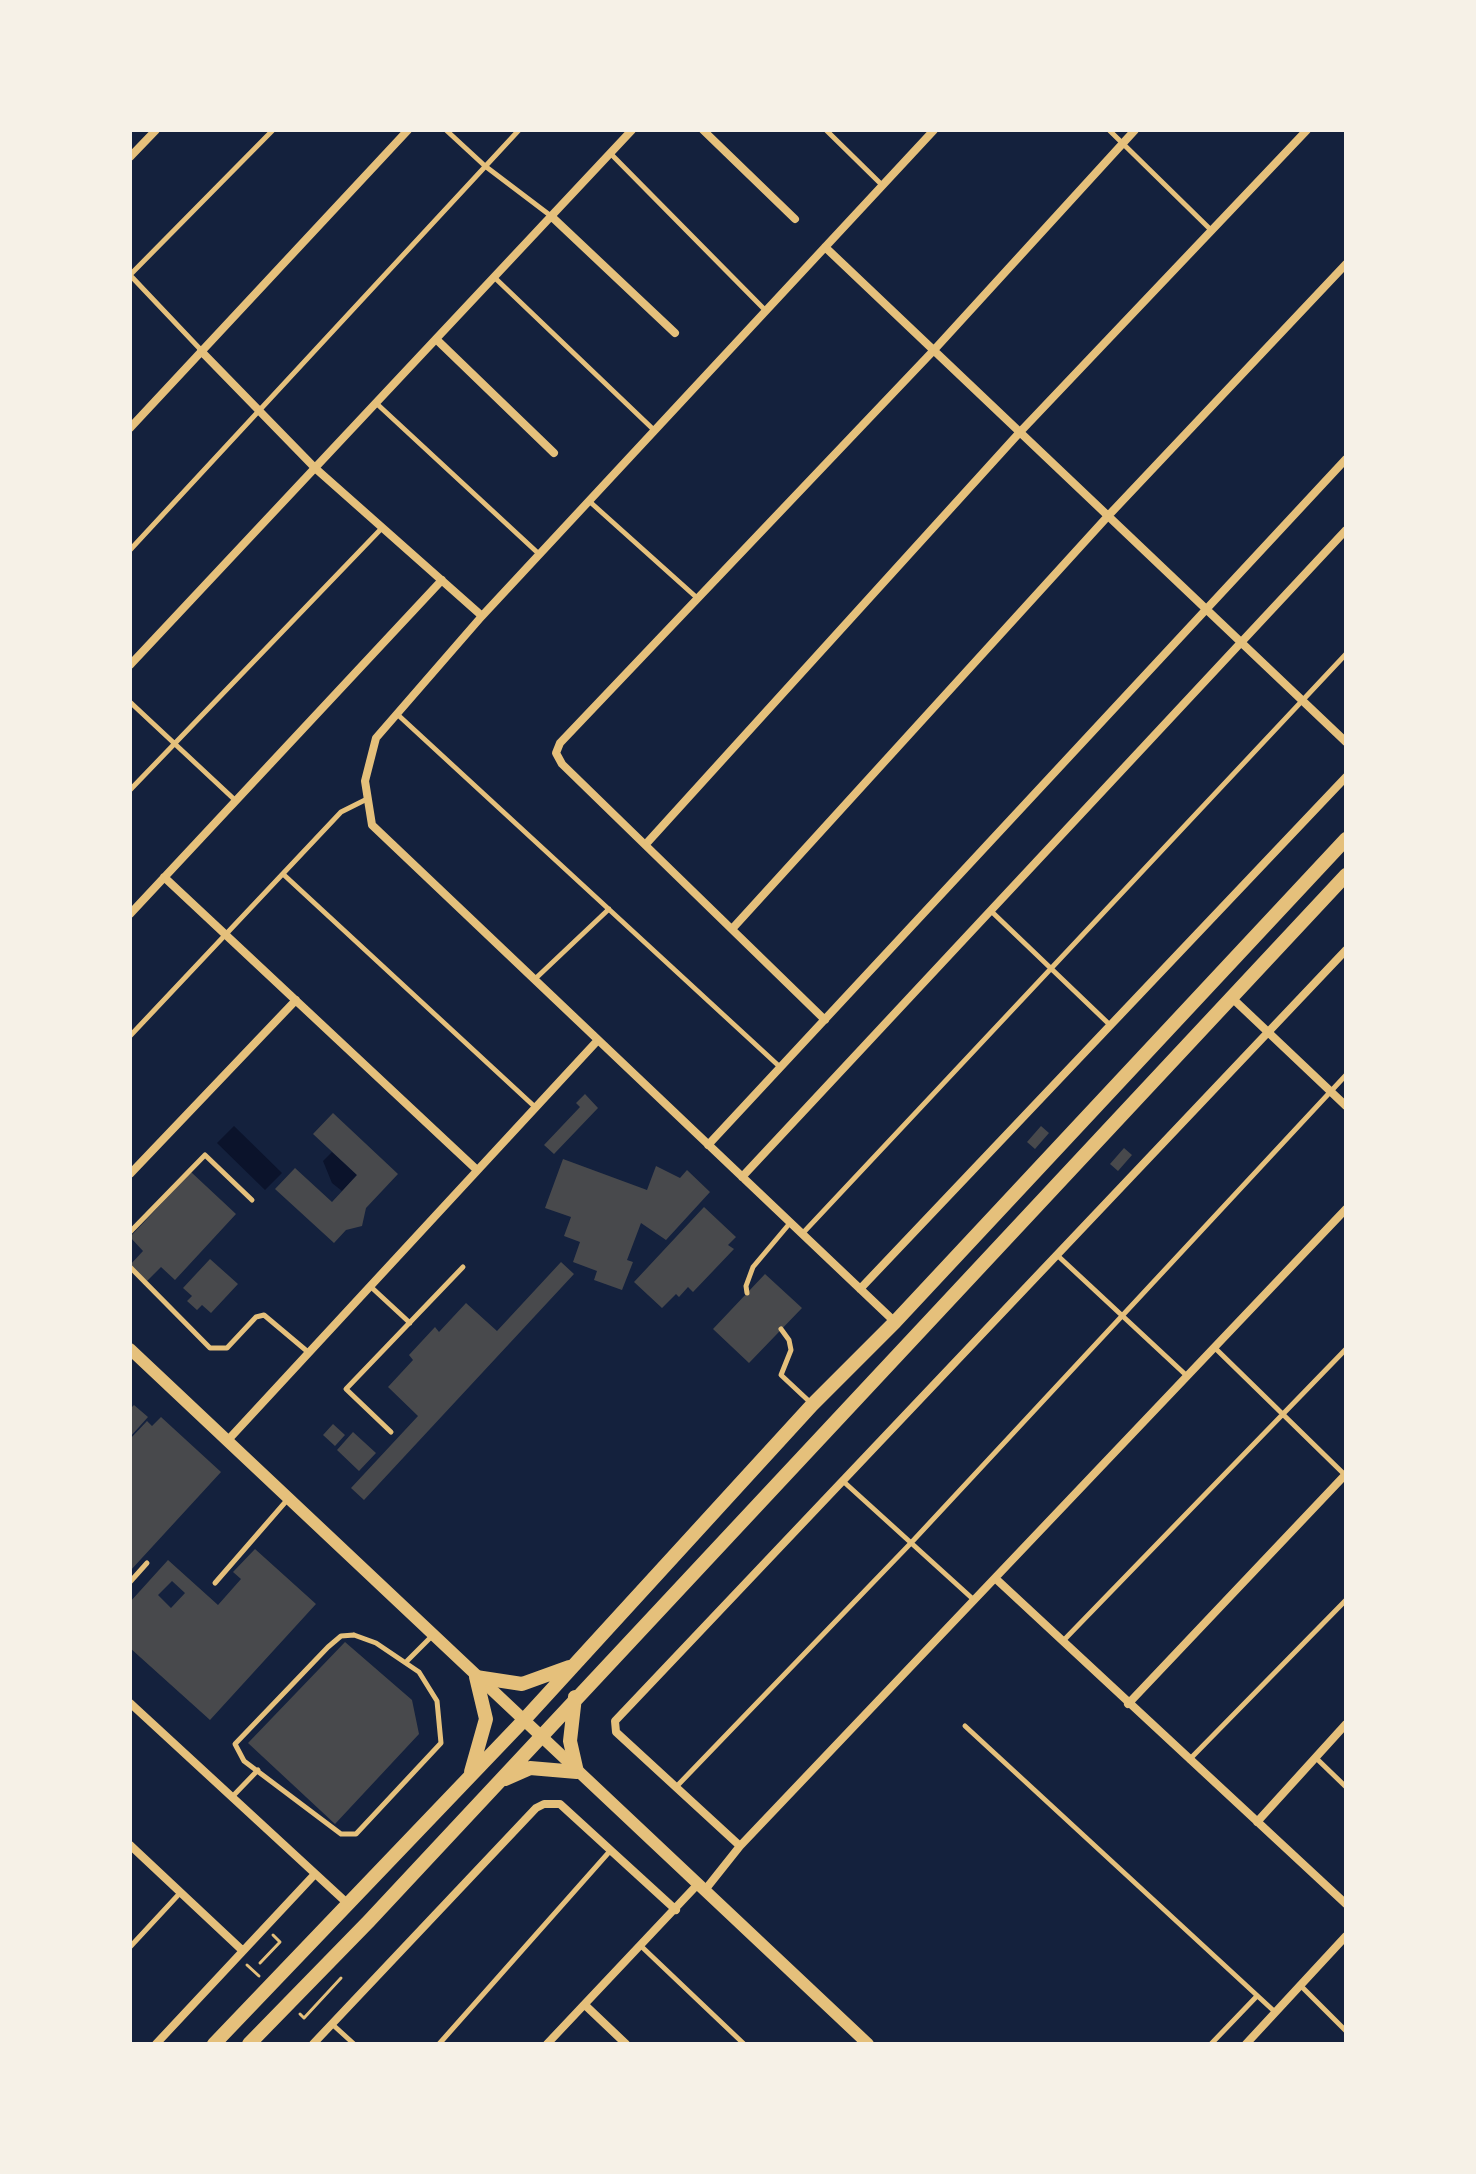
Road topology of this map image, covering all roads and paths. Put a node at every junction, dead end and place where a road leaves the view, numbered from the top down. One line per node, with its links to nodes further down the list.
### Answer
1 (156, 130): 15 (street)
2 (273, 130): 28 (lane)
3 (408, 130): 28 (street)
4 (446, 130): 16 (lane)
5 (519, 130): 16 (lane)
6 (632, 130): 14 (street)
7 (703, 130): 19 (street)
8 (826, 130): 17 (lane)
9 (934, 130): 17 (street)
10 (1109, 130): 13 (lane)
11 (1135, 130): 13 (street)
12 (1307, 130): 20 (street)
13 (1123, 143): 20 (lane); 27 (street)
14 (610, 153): 18 (street); 24 (lane)
15 (130, 157)
16 (485, 166): 18 (lane); 30 (lane)
17 (883, 185): 21 (street)
18 (551, 216): 23 (street); 25 (street)
19 (795, 219)
20 (1212, 230): 33 (street)
21 (825, 247): 24 (street); 27 (street)
22 (1346, 264): 38 (street)
23 (494, 277): 26 (street); 32 (lane)
24 (766, 311): 32 (street)
25 (675, 333)
26 (436, 339): 29 (street); 34 (street)
27 (934, 350): 33 (street); 44 (street)
28 (201, 351): 30 (street); 31 (street)
29 (376, 403): 36 (street); 42 (lane)
30 (259, 409): 36 (street); 41 (lane)
31 (130, 428)
32 (655, 431): 37 (street)
33 (1020, 432): 38 (street); 60 (street)
34 (554, 453)
35 (1346, 459): 45 (street)
36 (315, 468): 39 (street); 49 (street)
37 (589, 501): 42 (street); 44 (lane)
38 (1108, 516): 45 (street); 67 (street)
39 (381, 529): 43 (street); 54 (lane)
40 (1346, 530): 47 (street)
41 (130, 550)
42 (539, 554): 46 (street)
43 (442, 580): 46 (street); 58 (street)
44 (696, 597): 60 (street)
45 (1208, 610): 47 (street); 74 (street)
46 (482, 616): 52 (street)
47 (1242, 643): 50 (street); 65 (street)
48 (1346, 654): 50 (lane)
49 (130, 665)
50 (1302, 700): 53 (street); 70 (lane)
51 (130, 702): 54 (lane)
52 (397, 714): 57 (street); 64 (lane)
53 (1346, 742)
54 (174, 743): 56 (lane); 58 (lane)
55 (1346, 777): 75 (street)
56 (130, 790)
57 (365, 800): 61 (lane); 71 (street)
58 (236, 801): 63 (street)
59 (1346, 839): 100 (main road)
60 (646, 844): 67 (street)
61 (283, 874): 68 (lane); 83 (lane)
62 (1346, 875): 72 (main road)
63 (164, 877): 66 (street); 68 (street)
64 (609, 909): 71 (lane); 79 (lane)
65 (991, 911): 70 (lane); 87 (street)
66 (130, 914)
67 (732, 929): 74 (street)
68 (226, 934): 73 (street); 77 (lane)
69 (1346, 950): 76 (street)
70 (1051, 968): 75 (lane); 92 (lane)
71 (535, 980): 78 (street)
72 (1231, 997): 76 (street); 127 (main road)
73 (296, 1000): 85 (street); 86 (street)
74 (825, 1020): 79 (street)
75 (1110, 1025): 97 (street)
76 (1267, 1030): 81 (street); 93 (street)
77 (130, 1036)
78 (598, 1040): 83 (street); 84 (street)
79 (780, 1068): 84 (street)
80 (1346, 1075): 81 (lane)
81 (1330, 1092): 82 (street); 99 (lane)
82 (1346, 1106)
83 (535, 1107): 85 (street)
84 (708, 1145): 87 (street)
85 (477, 1170): 96 (street)
86 (130, 1174)
87 (742, 1177): 90 (street)
88 (252, 1200): 91 (lane)
89 (1346, 1209): 103 (street)
90 (790, 1223): 92 (street); 98 (lane)
91 (130, 1232)
92 (802, 1234): 97 (street)
93 (1056, 1254): 99 (lane); 113 (street)
94 (130, 1267): 106 (lane)
95 (463, 1267): 101 (lane)
96 (370, 1286): 101 (lane); 106 (street)
97 (860, 1289): 100 (street)
98 (747, 1293)
99 (1122, 1316): 107 (lane); 115 (lane)
100 (895, 1322): 108 (main road)
101 (410, 1323): 110 (lane)
102 (781, 1329): 108 (lane)
103 (1215, 1348): 107 (street); 109 (lane)
104 (130, 1349): 111 (street)
105 (1346, 1349): 109 (lane)
106 (308, 1352): 111 (street)
107 (1188, 1377): 117 (street)
108 (812, 1405): 125 (main road)
109 (1286, 1414): 112 (lane); 123 (lane)
110 (391, 1432)
111 (228, 1440): 114 (street)
112 (1346, 1475): 129 (street)
113 (844, 1482): 115 (lane); 140 (street)
114 (289, 1498): 119 (lane); 122 (street)
115 (910, 1544): 121 (lane); 140 (lane)
116 (147, 1563): 118 (lane)
117 (995, 1578): 121 (street); 123 (street)
118 (130, 1582)
119 (215, 1583)
120 (1346, 1600): 135 (lane)
121 (976, 1602): 145 (street)
122 (433, 1635): 124 (lane); 126 (street)
123 (1062, 1643): 129 (street)
124 (407, 1661): 136 (lane); 136 (lane)
125 (578, 1661): 126 (main road); 130 (main road)
126 (476, 1677): 130 (street); 138 (main road)
127 (575, 1697): 133 (main road); 137 (main road)
128 (130, 1703): 142 (street)
129 (1128, 1704): 135 (street)
130 (523, 1721): 133 (street); 138 (main road)
131 (1346, 1724): 134 (street)
132 (965, 1726): 159 (lane)
133 (539, 1736): 137 (street); 139 (main road)
134 (1316, 1757): 141 (lane); 143 (street)
135 (1188, 1761): 143 (street)
136 (258, 1770): 142 (lane)
137 (577, 1772): 139 (main road); 148 (street)
138 (470, 1776): 150 (main road)
139 (497, 1782): 167 (main road)
140 (677, 1786): 145 (street)
141 (1346, 1787)
142 (232, 1797): 147 (street)
143 (1257, 1822): 151 (street)
144 (130, 1845): 149 (street)
145 (740, 1846): 148 (street)
146 (610, 1851): 152 (street); 163 (street); 170 (lane)
147 (315, 1874): 150 (street); 156 (street)
148 (702, 1887): 152 (street); 174 (street)
149 (181, 1893): 154 (lane); 156 (street)
150 (347, 1903): 166 (main road)
151 (1346, 1904)
152 (676, 1910): 155 (street)
153 (1346, 1936): 158 (street)
154 (130, 1947)
155 (642, 1947): 160 (street); 173 (lane)
156 (243, 1951): 165 (street)
157 (341, 1978): 162 (path)
158 (1300, 1985): 161 (street); 164 (lane)
159 (1257, 1996): 161 (lane); 175 (lane)
160 (585, 2005): 171 (street); 172 (street)
161 (1275, 2012): 176 (street)
162 (304, 2018)
163 (332, 2024): 168 (street); 169 (lane)
164 (1346, 2031)
165 (156, 2044)
166 (214, 2044)
167 (249, 2044)
168 (313, 2044)
169 (354, 2044)
170 (439, 2044)
171 (547, 2044)
172 (626, 2044)
173 (744, 2044)
174 (868, 2044)
175 (1211, 2044)
176 (1246, 2044)

